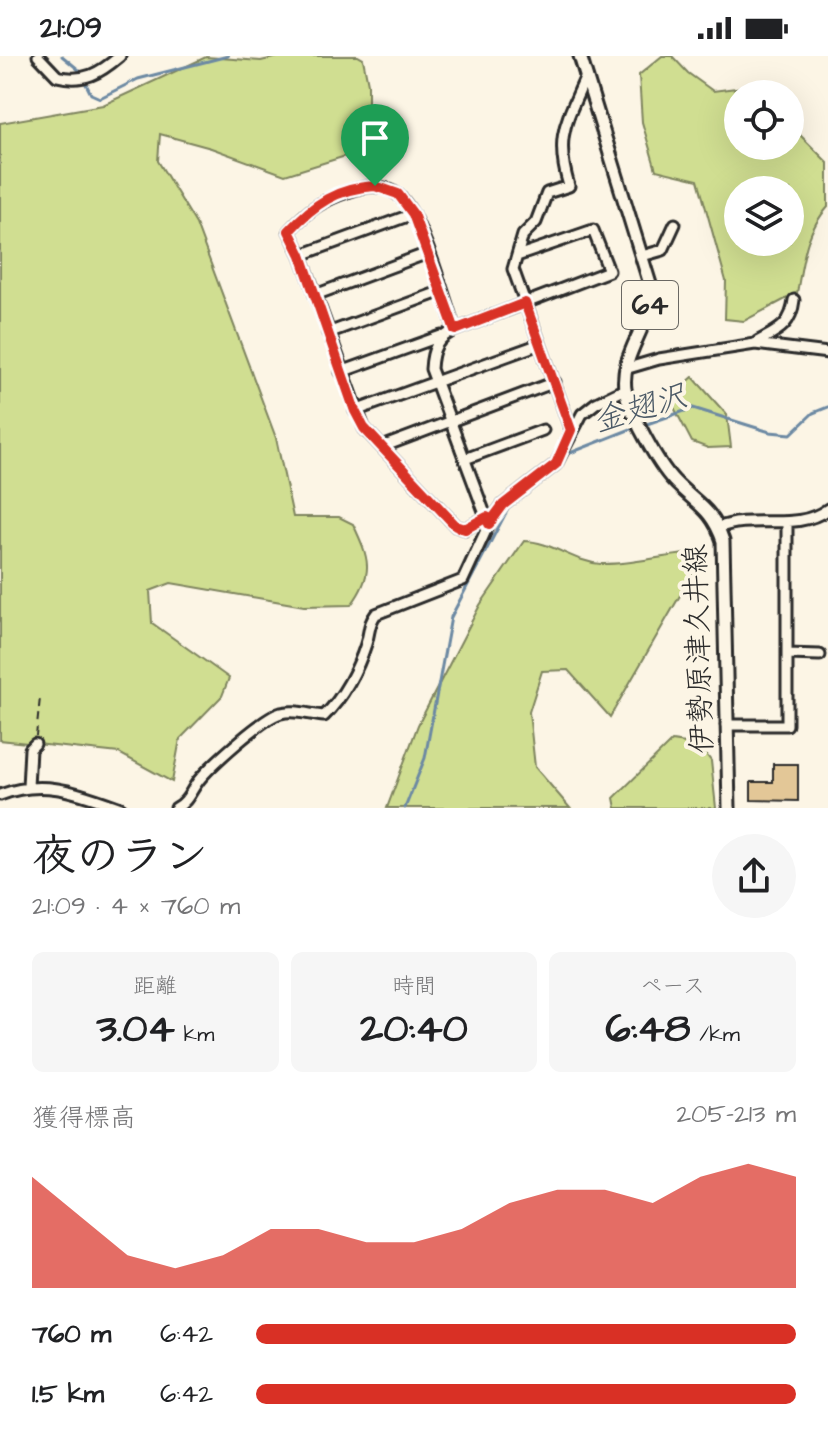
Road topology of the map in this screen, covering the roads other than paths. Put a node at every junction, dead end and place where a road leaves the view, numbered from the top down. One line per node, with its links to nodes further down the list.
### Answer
1 (38, 56): 2 (street)
2 (120, 56)
3 (580, 56): 4 (main road, 伊勢原津久井線 / 64)
4 (586, 76): 9 (street); 10 (main road, 伊勢原津久井線 / 64)
5 (413, 214): 7 (street); 8 (street); 8 (street)
6 (675, 224): 10 (street)
7 (428, 253): 11 (street); 12 (street)
8 (301, 255): 12 (street)
9 (517, 256): 14 (street); 14 (street)
10 (642, 256): 21 (main road, 伊勢原津久井線 / 64)
11 (442, 291): 15 (street); 16 (street)
12 (315, 295): 16 (street)
13 (794, 300): 19 (street)
14 (525, 303): 15 (street); 18 (street)
15 (455, 330): 17 (street)
16 (328, 333): 22 (street)
17 (441, 336): 22 (street); 23 (street)
18 (540, 344): 23 (street); 24 (street)
19 (755, 344): 20 (street); 21 (street)
20 (828, 353)
21 (625, 369): 25 (main road, 伊勢原津久井線 / 64)
22 (341, 372): 26 (street)
23 (436, 382): 26 (street); 27 (street)
24 (555, 382): 27 (street); 29 (street)
25 (625, 389): 29 (street); 35 (main road, 伊勢原津久井線 / 64)
26 (355, 411): 30 (street)
27 (450, 422): 30 (street); 31 (street)
28 (543, 430): 31 (street)
29 (571, 430): 33 (street)
30 (382, 447): 33 (street)
31 (465, 459): 33 (street)
32 (828, 509): 34 (street)
33 (488, 521): 41 (street)
34 (787, 522): 35 (street); 36 (street)
35 (718, 528): 38 (main road, 伊勢原津久井線 / 64)
36 (787, 654): 37 (street); 38 (street)
37 (820, 655)
38 (726, 725): 46 (main road, 伊勢原津久井線 / 64)
39 (35, 744): 40 (street)
40 (28, 787): 42 (street); 43 (street)
41 (190, 794): 44 (street); 45 (street)
42 (0, 795)
43 (121, 808)
44 (176, 808)
45 (193, 808)
46 (729, 808)

